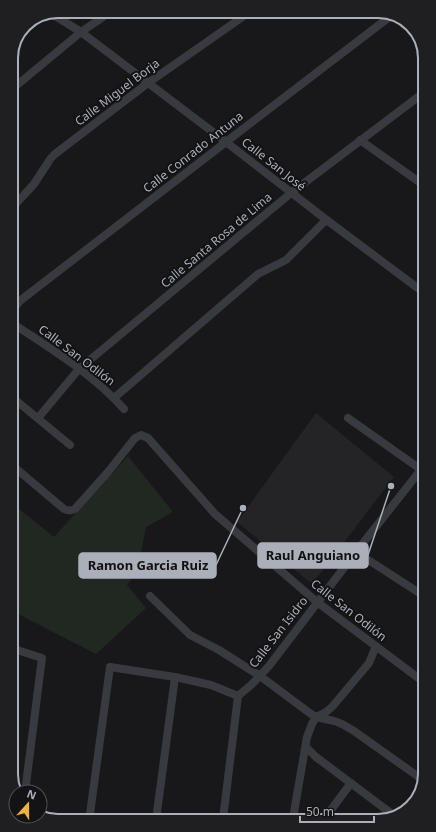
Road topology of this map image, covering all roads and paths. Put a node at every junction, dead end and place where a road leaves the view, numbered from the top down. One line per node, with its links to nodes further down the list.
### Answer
1 (59, 18): 5 (street, Calle San José)
2 (102, 18): 5 (street)
3 (241, 18): 6 (street, Calle Miguel Borja)
4 (387, 19): 10 (street, Calle Conrado Antuna)
5 (82, 32): 6 (street, Calle San José); 7 (street)
6 (148, 83): 10 (street, Calle San José); 13 (street, Calle Miguel Borja)
7 (18, 84)
8 (418, 97): 9 (street, Calle Santa Rosa de Lima)
9 (360, 140): 11 (street); 12 (street, Calle Santa Rosa de Lima)
10 (226, 142): 12 (street, Calle San José); 16 (street, Calle Conrado Antuna)
11 (418, 181)
12 (291, 193): 14 (street, Calle San José); 18 (street, Calle Santa Rosa de Lima)
13 (18, 201)
14 (328, 221): 15 (street, Calle San José); 19 (street)
15 (418, 288)
16 (18, 303)
17 (18, 327): 18 (street, Calle San Odilón)
18 (79, 369): 19 (street, Calle San Odilón); 22 (street, Calle Santa Rosa de Lima)
19 (114, 398): 21 (street, Calle San Odilón)
20 (18, 402): 22 (street)
21 (124, 409)
22 (38, 418): 24 (street)
23 (348, 418): 25 (street)
24 (70, 445)
25 (418, 466)
26 (18, 470): 31 (street, Calle San Odilón)
27 (418, 475): 28 (street, Calle San Isidro)
28 (356, 552): 29 (street); 31 (street, Calle San Isidro)
29 (418, 592)
30 (150, 596): 34 (street)
31 (317, 602): 32 (street, Calle San Odilón); 34 (street, Calle San Isidro)
32 (376, 646): 36 (street, Calle San Odilón); 38 (street)
33 (18, 650): 42 (street)
34 (260, 676): 37 (street, Calle San Isidro); 38 (street)
35 (175, 678): 37 (street); 44 (street); 45 (street)
36 (418, 678)
37 (240, 694): 46 (street)
38 (316, 717): 39 (street); 40 (street)
39 (306, 747): 41 (street); 47 (street)
40 (418, 776)
41 (351, 783): 43 (street); 48 (street)
42 (27, 784)
43 (389, 812)
44 (90, 814)
45 (157, 814)
46 (224, 814)
47 (295, 814)
48 (328, 814)

